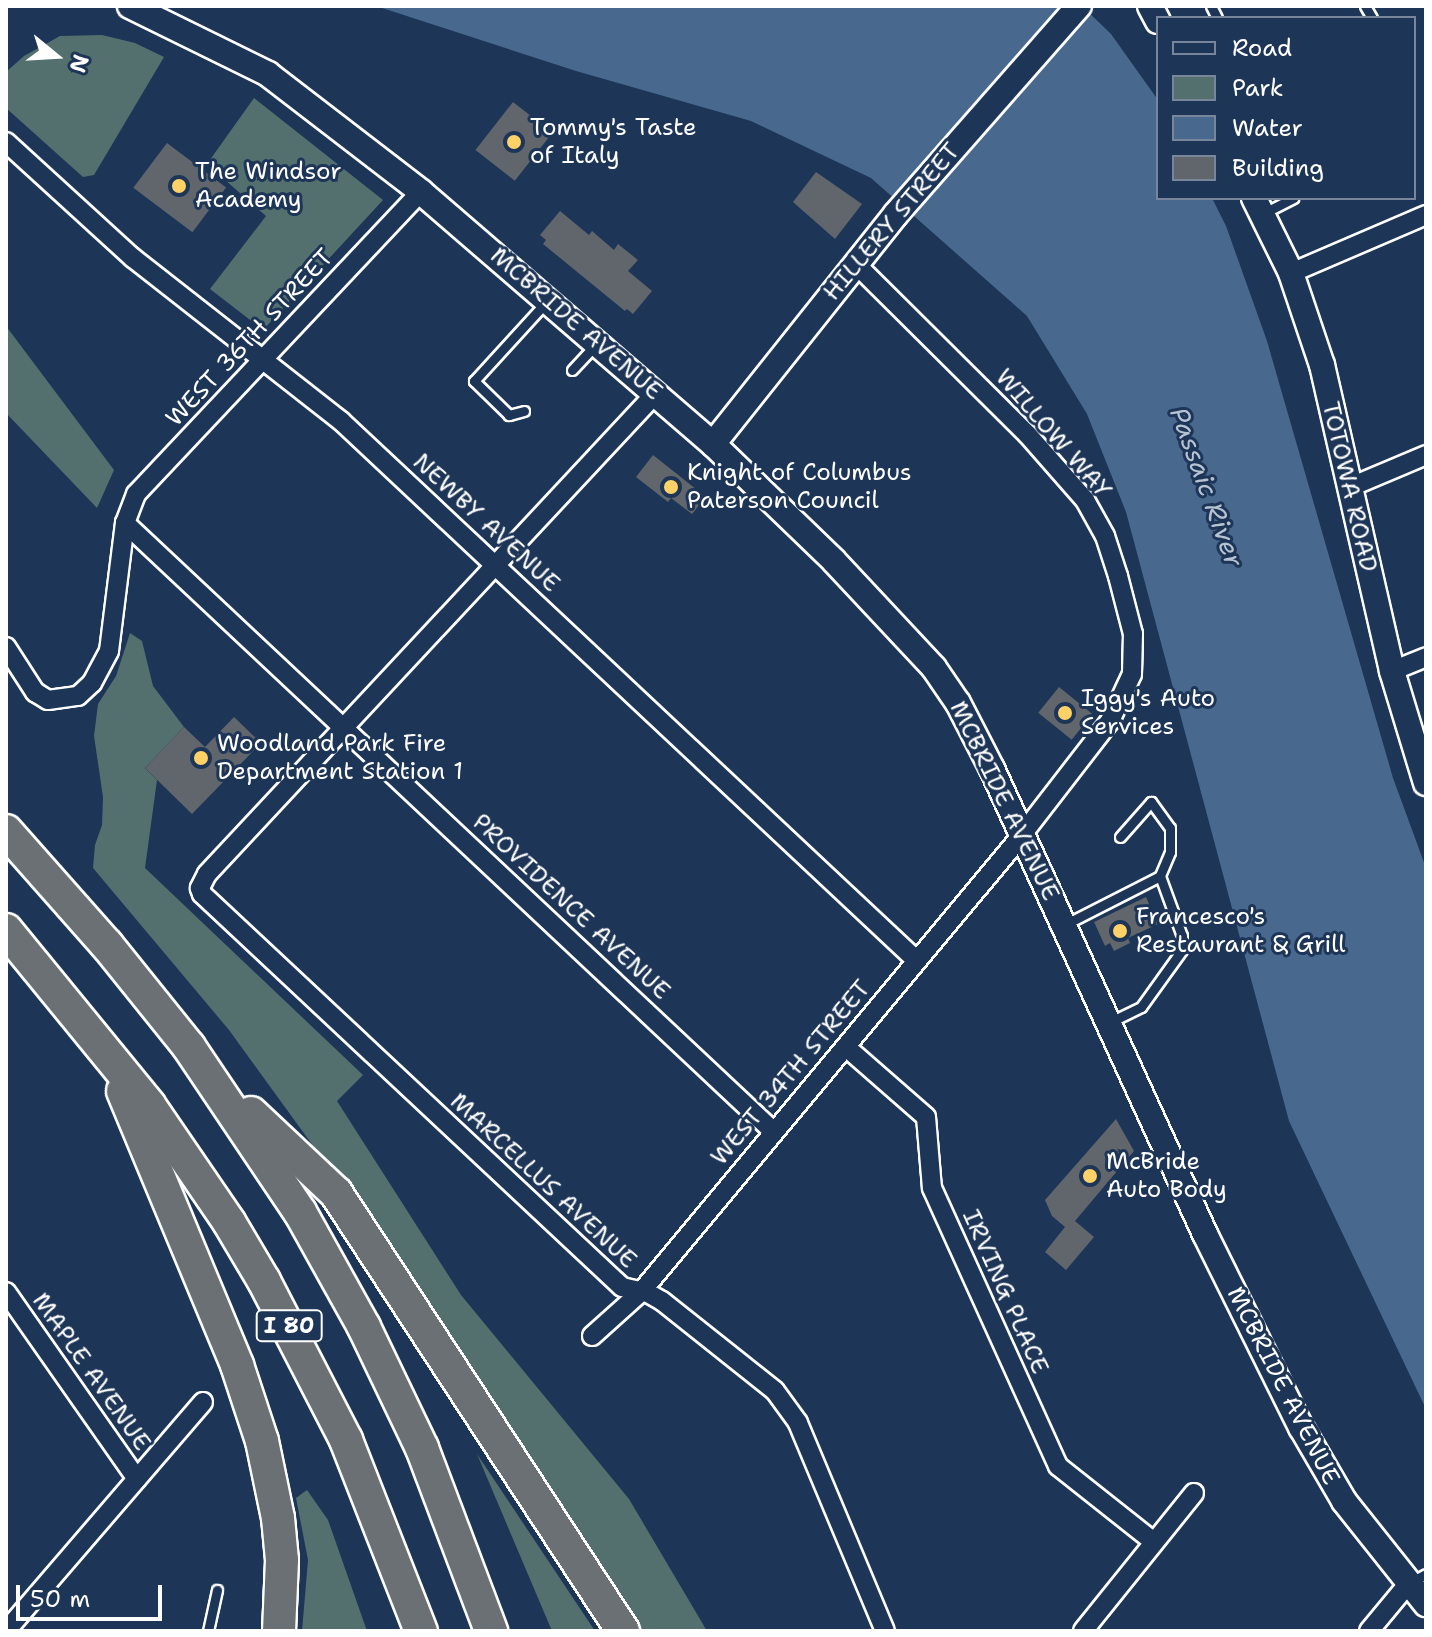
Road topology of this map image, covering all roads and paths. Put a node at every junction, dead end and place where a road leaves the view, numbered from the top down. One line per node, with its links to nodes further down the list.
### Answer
1 (130, 6): 4 (main road, MCBRIDE AVENUE)
2 (1079, 6): 8 (main road, HILLERY STREET)
3 (6, 142): 12 (street, NEWBY AVENUE)
4 (421, 192): 10 (main road, MCBRIDE AVENUE); 12 (street, WEST 36TH STREET)
5 (1284, 200): 6 (lane)
6 (1258, 206): 9 (main road, TOTOWA ROAD)
7 (1426, 215): 9 (street)
8 (856, 264): 16 (main road, HILLERY STREET); 27 (street, WILLOW WAY)
9 (1291, 273): 18 (main road, TOTOWA ROAD)
10 (548, 299): 11 (main road, MCBRIDE AVENUE); 15 (lane)
11 (598, 342): 13 (lane); 14 (main road, MCBRIDE AVENUE)
12 (263, 360): 19 (street, WEST 36TH STREET); 20 (street, NEWBY AVENUE)
13 (572, 370)
14 (656, 393): 16 (main road, MCBRIDE AVENUE); 20 (street)
15 (524, 411)
16 (713, 444): 27 (main road, MCBRIDE AVENUE)
17 (1426, 455): 18 (street)
18 (1348, 488): 23 (main road, TOTOWA ROAD)
19 (125, 523): 21 (street, WEST 36TH STREET); 24 (street, PROVIDENCE AVENUE)
20 (495, 564): 24 (street); 32 (street, NEWBY AVENUE)
21 (6, 647)
22 (1426, 657): 23 (street)
23 (1392, 671): 25 (main road, TOTOWA ROAD)
24 (344, 726): 37 (street, PROVIDENCE AVENUE); 39 (street, MARCELLUS AVENUE)
25 (1426, 783)
26 (6, 831): 36 (highway, I 80)
27 (1021, 836): 30 (main road, MCBRIDE AVENUE); 32 (street, WEST 34TH STREET)
28 (1120, 837): 29 (lane)
29 (1160, 876): 30 (lane); 33 (lane)
30 (1064, 925): 33 (main road, MCBRIDE AVENUE)
31 (6, 930): 35 (highway, I 80)
32 (916, 960): 34 (street, WEST 34TH STREET)
33 (1110, 1022): 45 (main road, MCBRIDE AVENUE)
34 (846, 1047): 37 (street, WEST 34TH STREET); 44 (street, IRVING PLACE)
35 (106, 1048): 50 (highway); 51 (highway, I 80)
36 (206, 1070): 52 (highway, I 80); 53 (highway)
37 (773, 1131): 39 (street, WEST 34TH STREET)
38 (6, 1292): 42 (street, MAPLE AVENUE)
39 (641, 1292): 40 (street, WEST 34TH STREET); 54 (street, MARCELLUS AVENUE)
40 (592, 1336)
41 (203, 1402): 42 (street)
42 (137, 1479): 48 (street)
43 (1194, 1493): 44 (street)
44 (1154, 1542): 55 (street)
45 (1417, 1579): 47 (main road, MCBRIDE AVENUE); 56 (street)
46 (217, 1590): 49 (lane)
47 (1426, 1604)
48 (6, 1631)
49 (208, 1631)
50 (279, 1631)
51 (421, 1631)
52 (491, 1631)
53 (623, 1631)
54 (885, 1631)
55 (1083, 1631)
56 (1369, 1631)

